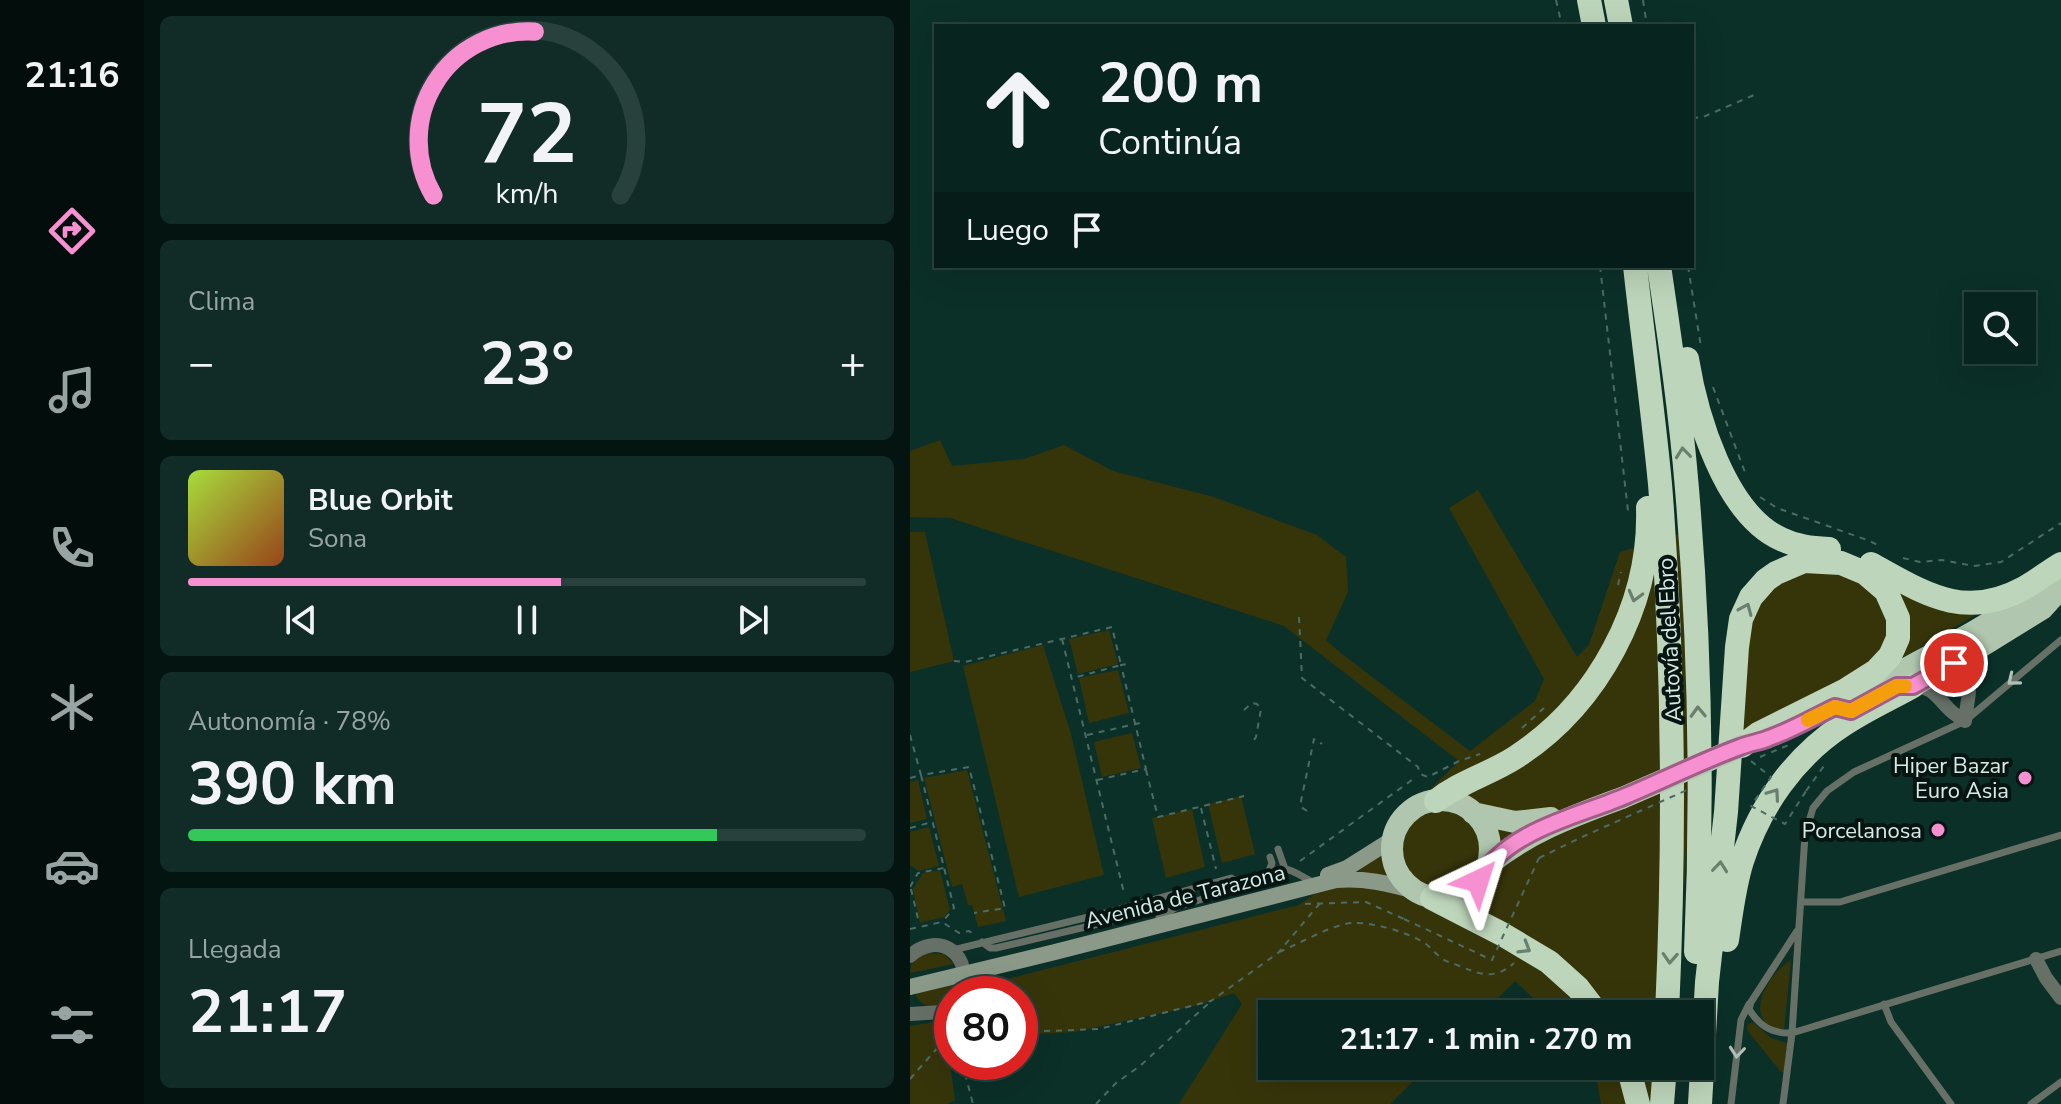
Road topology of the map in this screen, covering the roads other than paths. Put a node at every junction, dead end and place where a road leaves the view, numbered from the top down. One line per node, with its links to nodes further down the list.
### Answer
1 (1589, 0): 3 (highway)
2 (1616, 0): 4 (highway)
3 (1594, 24)
4 (1621, 24)
5 (1635, 268): 8 (highway, Autovía del Ebro)
6 (1659, 268): 45 (highway, Autovía del Ebro, one-way to 6)
7 (1672, 268): 9 (highway)
8 (1639, 301): 18 (highway, one-way to 18); 44 (highway, Autovía del Ebro, one-way to 44)
9 (2061, 564)
10 (2061, 580): 15 (highway)
11 (2061, 588): 13 (highway)
12 (2061, 640): 16 (lane, one-way to 16)
13 (1974, 651): 14 (highway); 16 (street)
14 (1913, 686): 15 (highway); 16 (street); 54 (highway, one-way to 14)
15 (1835, 707): 17 (highway)
16 (1965, 721): 31 (lane)
17 (1742, 746): 20 (highway, bridge); 54 (highway, one-way to 17)
18 (1436, 801): 19 (highway); 22 (highway)
19 (1473, 813): 20 (highway); 25 (highway)
20 (1573, 815): 25 (highway)
21 (2061, 835): 31 (lane)
22 (1393, 839): 28 (main road, Avenida de Tarazona); 30 (highway)
23 (1278, 849): 26 (lane, Avenida de Tarazona)
24 (1270, 857): 27 (lane)
25 (1487, 866): 30 (highway)
26 (1287, 869): 27 (lane, Avenida de Tarazona); 28 (lane, Avenida de Tarazona)
27 (1268, 873): 29 (lane, Avenida de Tarazona)
28 (1309, 880): 32 (main road, Avenida de Tarazona)
29 (1247, 885): 32 (lane, Avenida de Tarazona); 34 (lane, Avenida de Tarazona)
30 (1424, 894): 38 (main road, Avenida de Tarazona); 43 (highway, one-way to 43)
31 (1801, 902): 33 (lane)
32 (1159, 918): 38 (main road, Avenida de Tarazona)
33 (1799, 927): 46 (lane); 50 (lane)
34 (951, 950): 36 (street, Avenida de Tarazona); 38 (street)
35 (2061, 951): 37 (lane)
36 (910, 956)
37 (2036, 959): 42 (street); 47 (lane)
38 (964, 970): 39 (street); 40 (main road, Avenida de Tarazona); 41 (main road, Avenida de Tarazona)
39 (964, 976)
40 (910, 980)
41 (910, 987)
42 (2061, 998)
43 (1587, 1000)
44 (1668, 1000)
45 (1694, 1000)
46 (1751, 1002): 50 (lane); 57 (lane, one-way to 57)
47 (1884, 1004): 50 (lane); 59 (lane)
48 (934, 1013): 49 (street)
49 (910, 1014)
50 (1792, 1033): 58 (lane)
51 (1632, 1080): 55 (highway)
52 (1664, 1080): 56 (highway)
53 (2061, 1082): 60 (lane)
54 (1696, 1090)
55 (1638, 1104)
56 (1662, 1104)
57 (1731, 1104)
58 (1783, 1104)
59 (1951, 1104)
60 (2031, 1104)

